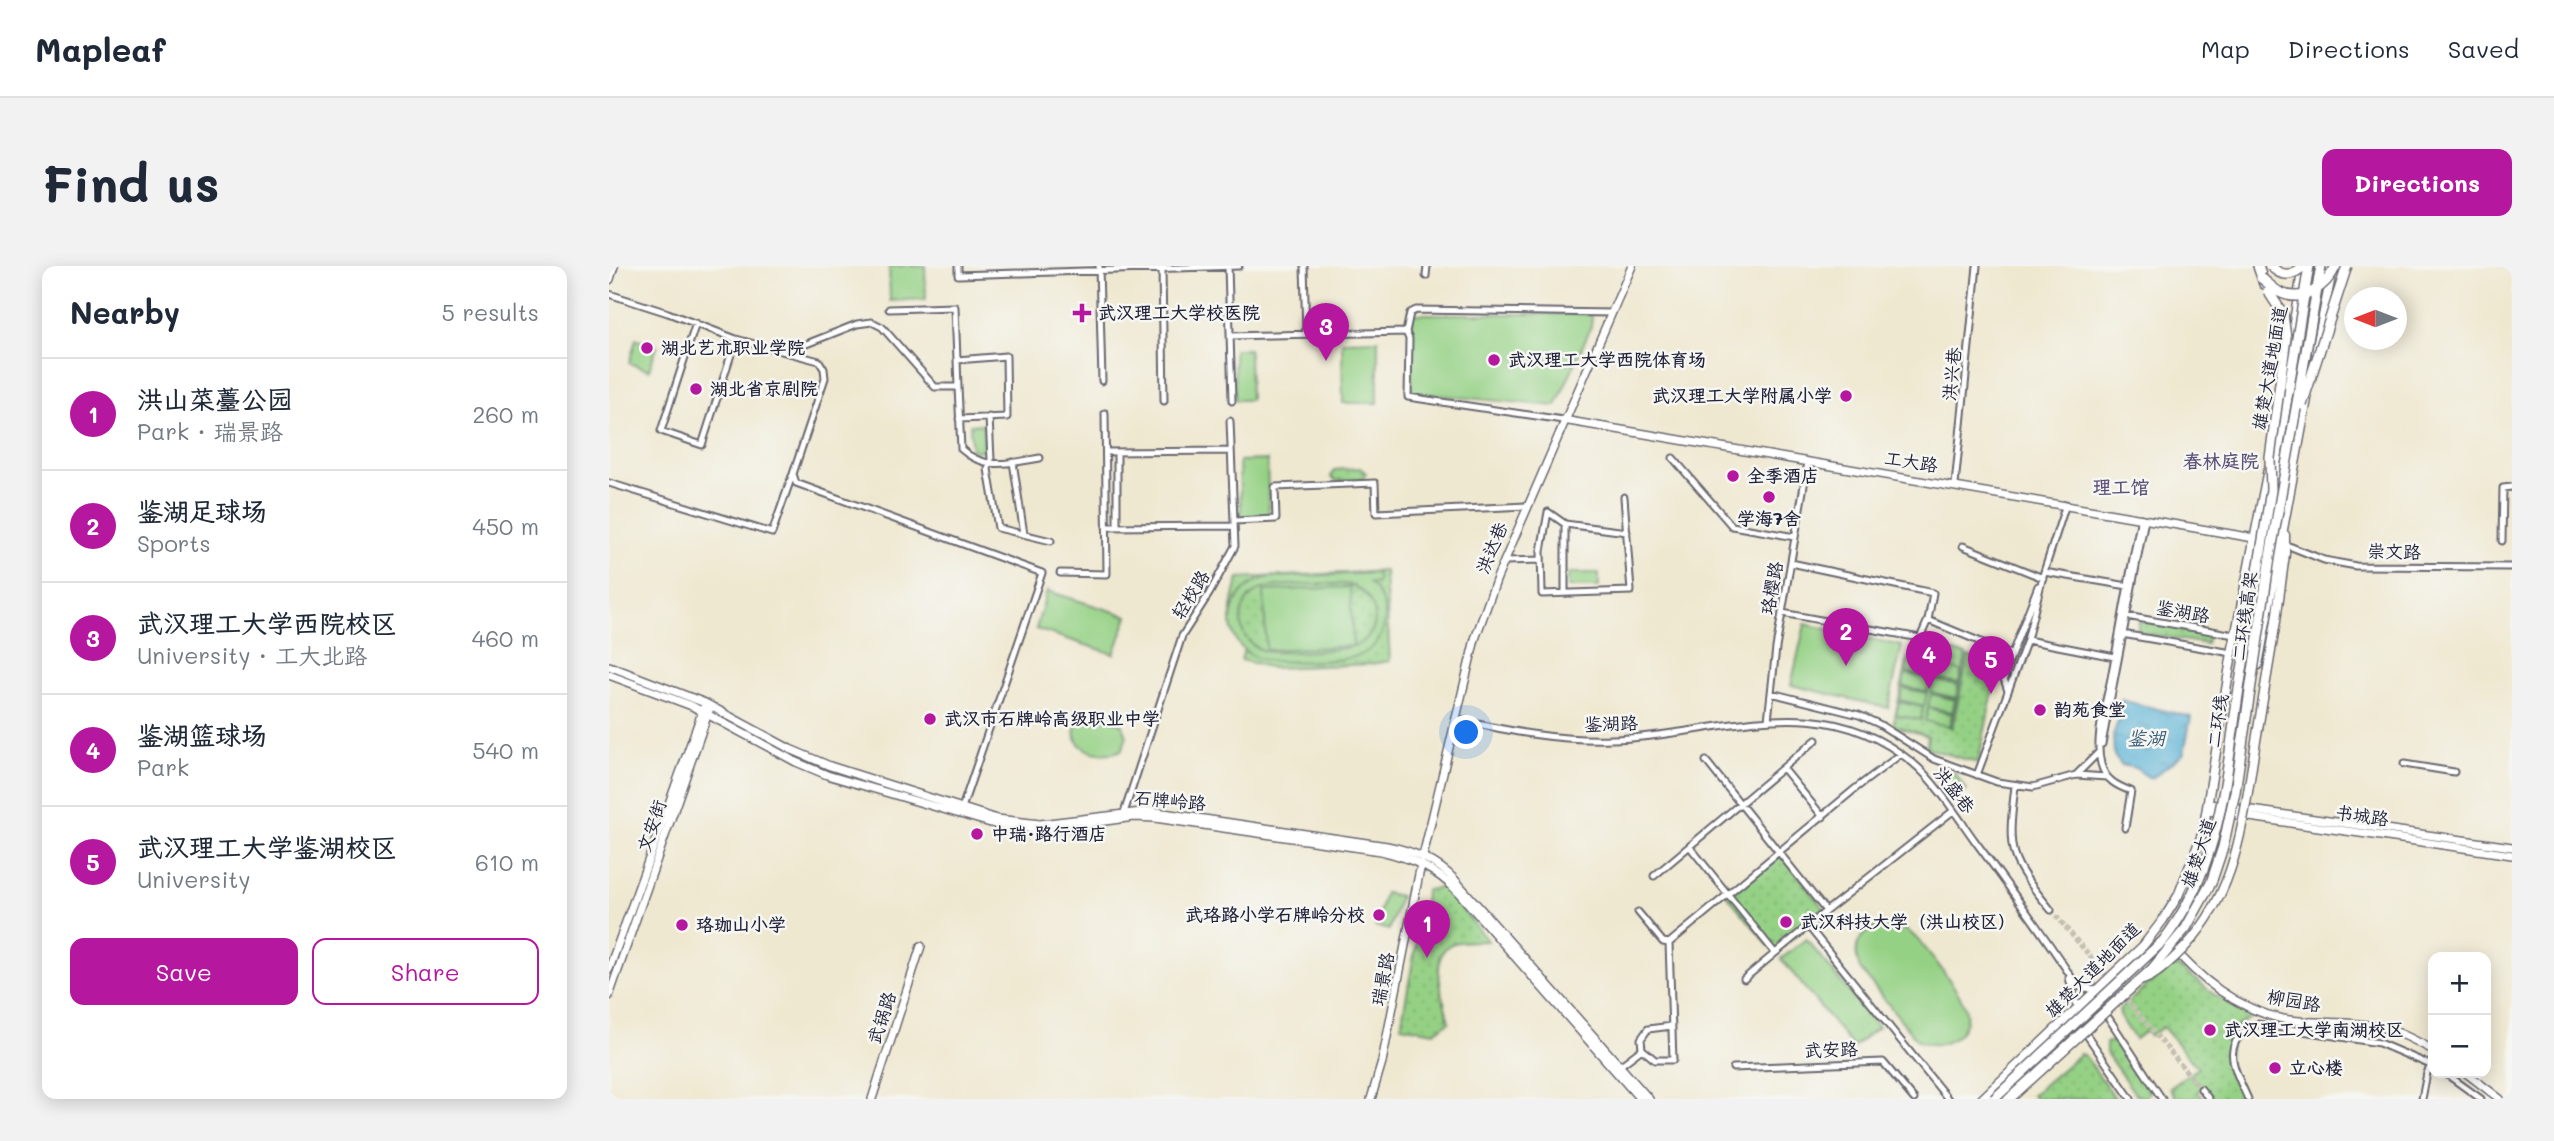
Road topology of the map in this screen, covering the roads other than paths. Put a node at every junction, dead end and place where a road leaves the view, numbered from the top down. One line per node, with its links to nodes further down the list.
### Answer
1 (613, 266): 21 (highway)
2 (958, 266): 18 (street)
3 (1228, 266): 4 (street); 17 (street); 28 (street)
4 (1238, 266)
5 (1304, 266): 27 (street)
6 (1427, 266): 19 (street)
7 (1632, 266): 24 (main road, 洪达巷)
8 (1977, 266): 52 (street, 洪兴巷)
9 (2258, 266): 20 (highway)
10 (2271, 266): 11 (highway, bridge)
11 (2303, 266): 66 (main road, 雄楚大道地面道)
12 (2309, 266): 54 (highway, 二环线, bridge)
13 (2321, 266): 41 (highway, 二环线高架, bridge)
14 (2334, 266): 20 (highway, bridge); 69 (main road)
15 (2347, 266): 41 (highway, bridge)
16 (1099, 268): 17 (street); 18 (street); 32 (street)
17 (1162, 268): 34 (street)
18 (1017, 269)
19 (1426, 276)
20 (2261, 278): 54 (highway, bridge)
21 (609, 279)
22 (609, 294): 25 (street)
23 (889, 309): 31 (street)
24 (1612, 313): 26 (street); 39 (main road, 洪达巷)
25 (696, 323): 29 (street); 29 (street)
26 (1406, 332): 27 (street); 39 (street)
27 (1306, 333): 28 (street)
28 (1230, 336): 35 (street)
29 (736, 339): 30 (street)
30 (786, 352): 33 (street); 50 (street)
31 (957, 360): 33 (street); 37 (street)
32 (1102, 381)
33 (958, 387): 38 (street)
34 (1164, 401)
35 (1232, 401)
36 (1105, 413): 43 (street)
37 (989, 417): 38 (street); 49 (street)
38 (959, 419): 49 (street)
39 (1563, 420): 48 (main road, 工大路); 57 (main road, 洪达巷)
40 (1230, 421): 42 (street, 轻校路)
41 (2294, 426): 132 (highway, 二环线高架, bridge)
42 (1231, 451): 44 (street); 59 (street, 轻校路)
43 (1106, 452): 44 (street); 61 (street)
44 (1117, 452): 62 (street)
45 (1040, 458): 47 (street)
46 (1674, 458): 65 (street)
47 (1013, 462): 49 (street); 64 (street)
48 (1808, 462): 52 (main road, 工大路); 65 (street, 珞樱路)
49 (990, 464): 64 (street)
50 (793, 474): 51 (street); 109 (street)
51 (609, 483)
52 (1955, 485): 56 (main road, 工大路)
53 (2512, 488): 68 (street)
54 (2271, 490): 155 (highway, 二环线, bridge)
55 (1624, 497): 63 (street)
56 (2066, 505): 58 (main road, 工大路); 76 (street)
57 (1527, 506): 59 (street); 72 (main road, 洪达巷)
58 (2143, 518): 66 (main road, 工大路); 77 (street); 80 (street)
59 (1234, 524): 62 (street); 111 (street, 轻校路)
60 (1565, 524): 63 (street); 71 (street); 78 (street)
61 (1107, 527): 62 (street); 75 (street)
62 (1117, 527)
63 (1627, 532): 78 (street)
64 (1024, 534): 67 (street)
65 (1795, 537): 73 (street, 珞樱路)
66 (2254, 538): 83 (main road, 雄楚大道地面道)
67 (1051, 541)
68 (2502, 541)
69 (2283, 544): 74 (street, 崇文路); 108 (main road, 雄楚大道); 132 (main road, bridge)
70 (1963, 546): 76 (street)
71 (1541, 560): 72 (street); 78 (street)
72 (1504, 561): 93 (main road, 洪达巷)
73 (1791, 563): 79 (street, 珞樱路); 81 (street)
74 (2512, 567)
75 (1060, 573)
76 (2043, 576): 77 (street); 84 (street); 86 (street)
77 (2128, 586): 80 (street)
78 (1565, 593)
79 (1782, 613): 81 (street); 91 (street, 珞樱路)
80 (2125, 616): 82 (street); 83 (street, 鉴湖路)
81 (1928, 620): 86 (street)
82 (2122, 633): 85 (street, 鉴湖路); 87 (street); 96 (street)
83 (2235, 635): 85 (main road, 雄楚大道地面道)
84 (2027, 640): 87 (street); 90 (street)
85 (2232, 653): 107 (main road, 雄楚大道地面道)
86 (2010, 654): 90 (street)
87 (2115, 657): 96 (street)
88 (609, 666): 92 (main road, 石牌岭路)
89 (609, 675): 92 (main road, 石牌岭路)
90 (2008, 691): 102 (street)
91 (1771, 692): 94 (street, 珞樱路); 102 (street)
92 (707, 708): 109 (main road, 石牌岭路); 130 (main road, 文安街); 134 (main road, 文安街)
93 (1455, 719): 94 (street, 鉴湖路); 118 (main road, 洪达巷)
94 (1768, 720): 97 (street, 洪盛巷)
95 (1816, 740): 100 (street)
96 (2099, 752): 103 (street); 104 (street)
97 (1901, 754): 110 (street, 洪盛巷); 112 (street)
98 (1706, 761): 106 (street)
99 (2404, 764): 101 (street)
100 (1783, 768): 106 (street); 112 (street)
101 (2454, 772)
102 (1977, 775): 105 (street)
103 (2076, 775): 104 (street); 105 (street)
104 (2107, 777): 113 (street)
105 (2015, 786): 121 (street)
106 (1741, 804): 115 (street); 116 (street)
107 (2208, 808): 108 (main road, 书城路); 133 (main road, 雄楚大道地面道)
108 (2229, 810): 114 (main road, 书城路); 117 (main road, 书城路); 125 (main road, 雄楚大道)
109 (961, 811): 111 (main road, 石牌岭路)
110 (1953, 811): 122 (street); 129 (street, 洪盛巷)
111 (1123, 816): 118 (main road, 石牌岭路)
112 (1823, 817): 116 (street)
113 (2125, 828)
114 (2512, 846)
115 (1690, 847): 119 (street); 120 (street)
116 (1780, 853): 120 (street); 122 (street)
117 (2512, 855)
118 (1422, 860): 142 (main road, 石牌岭路); 149 (main road, 瑞景路)
119 (1654, 876)
120 (1727, 895): 126 (street); 128 (street)
121 (2051, 910)
122 (1826, 911): 124 (street)
123 (1638, 912): 126 (street)
124 (1808, 926): 128 (street); 153 (street)
125 (2168, 942): 136 (main road, 雄楚大道); 139 (main road, 柳园路)
126 (1669, 943): 137 (street)
127 (921, 946): 148 (main road, 武锅路)
128 (1775, 953): 131 (street)
129 (2062, 962): 133 (street, 洪盛巷); 135 (street, 洪盛巷)
130 (609, 969)
131 (1744, 979)
132 (2140, 981): 156 (highway, 二环线高架, bridge)
133 (2100, 989): 135 (main road, 雄楚大道地面道)
134 (609, 996)
135 (2078, 1009): 154 (main road, 雄楚大道地面道)
136 (2103, 1010): 138 (main road, 雄楚大道); 158 (street)
137 (1672, 1026): 140 (street); 140 (street)
138 (2083, 1029): 156 (main road, 雄楚大道); 157 (street)
139 (2428, 1047)
140 (1642, 1049): 142 (street)
141 (2428, 1063): 160 (street)
142 (1617, 1068): 150 (main road, 石牌岭路); 151 (main road, 石牌岭路)
143 (1733, 1068): 152 (street, 武安路)
144 (2428, 1071): 161 (street)
145 (2452, 1078): 162 (street)
146 (2473, 1078): 163 (main road)
147 (2201, 1088): 159 (street)
148 (872, 1099)
149 (1371, 1099)
150 (1640, 1099)
151 (1649, 1099)
152 (1914, 1099)
153 (1948, 1099)
154 (1982, 1099)
155 (1994, 1099)
156 (2008, 1099)
157 (2131, 1099)
158 (2162, 1099)
159 (2210, 1099)
160 (2248, 1099)
161 (2422, 1099)
162 (2481, 1099)
163 (2500, 1099)

